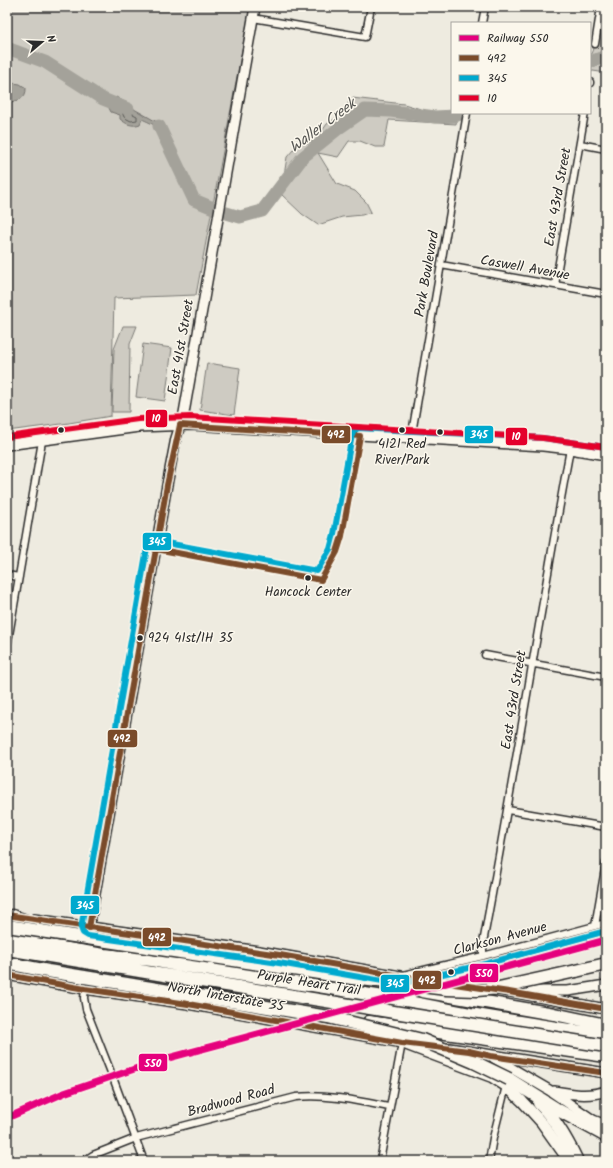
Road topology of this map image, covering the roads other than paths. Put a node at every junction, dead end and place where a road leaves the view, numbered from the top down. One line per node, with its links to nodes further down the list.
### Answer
1 (255, 7): 5 (main road, East 41st Street)
2 (371, 7): 5 (street)
3 (485, 7): 6 (street)
4 (601, 7): 7 (street)
5 (253, 18): 15 (main road, East 41st Street)
6 (482, 22)
7 (595, 44)
8 (467, 114): 12 (street, Park Boulevard)
9 (585, 114): 10 (street, East 43rd Street)
10 (580, 144): 11 (street); 13 (street, East 43rd Street)
11 (606, 149)
12 (441, 265): 13 (street, Caswell Avenue); 16 (street, Park Boulevard)
13 (555, 285): 14 (street, Caswell Avenue)
14 (606, 294)
15 (180, 425): 16 (main road); 17 (main road); 33 (main road, East 41st Street)
16 (411, 439): 19 (main road)
17 (42, 440): 18 (main road); 22 (street)
18 (7, 445)
19 (570, 449): 20 (main road); 25 (street, East 43rd Street)
20 (606, 455)
21 (7, 575): 22 (street)
22 (19, 577): 23 (street)
23 (7, 647)
24 (485, 655): 25 (street)
25 (532, 663): 26 (street); 27 (street, East 43rd Street)
26 (606, 677)
27 (508, 810): 28 (street); 40 (street, East 43rd Street)
28 (606, 827)
29 (606, 863): 32 (street)
30 (9, 919): 33 (main road); 41 (highway); 47 (highway, Purple Heart Trail, bridge)
31 (606, 923): 32 (street, Clarkson Avenue)
32 (595, 926): 40 (street, Clarkson Avenue)
33 (89, 928): 35 (main road)
34 (7, 939): 41 (highway, Purple Heart Trail)
35 (197, 943): 36 (main road); 51 (main road)
36 (232, 948): 38 (main road); 53 (main road)
37 (7, 949): 44 (highway, Purple Heart Trail)
38 (247, 950): 39 (main road); 53 (main road)
39 (280, 955): 46 (main road); 55 (main road)
40 (483, 956): 46 (street, Clarkson Avenue)
41 (152, 960): 44 (highway, Purple Heart Trail)
42 (7, 963): 54 (highway, bridge)
43 (606, 964): 47 (highway, bridge)
44 (177, 971): 57 (highway, Purple Heart Trail, bridge); 59 (highway, Purple Heart Trail, bridge)
45 (7, 975): 49 (main road, North Interstate 35)
46 (400, 976): 50 (main road)
47 (352, 978): 56 (highway, Purple Heart Trail, bridge)
48 (606, 985): 50 (main road)
49 (85, 989): 51 (main road, North Interstate 35); 70 (street)
50 (510, 992): 52 (main road)
51 (188, 1004): 53 (main road, North Interstate 35)
52 (606, 1009)
53 (229, 1012): 55 (main road, North Interstate 35)
54 (328, 1017): 61 (highway, bridge); 63 (highway, bridge)
55 (270, 1019): 58 (main road, North Interstate 35)
56 (606, 1025)
57 (606, 1036)
58 (402, 1043): 60 (main road, North Interstate 35); 63 (main road); 67 (street)
59 (606, 1046)
60 (489, 1055): 62 (main road, North Interstate 35); 65 (main road)
61 (606, 1056)
62 (606, 1073)
63 (507, 1083): 64 (highway); 74 (street); 75 (main road)
64 (522, 1088): 69 (highway); 76 (highway)
65 (549, 1090): 66 (main road); 68 (main road)
66 (606, 1091)
67 (389, 1107): 70 (street, Bradwood Road); 73 (street)
68 (606, 1125)
69 (606, 1136)
70 (136, 1138): 71 (street, Bradwood Road); 72 (street)
71 (84, 1161)
72 (144, 1161)
73 (380, 1161)
74 (489, 1161)
75 (570, 1161)
76 (577, 1161)

